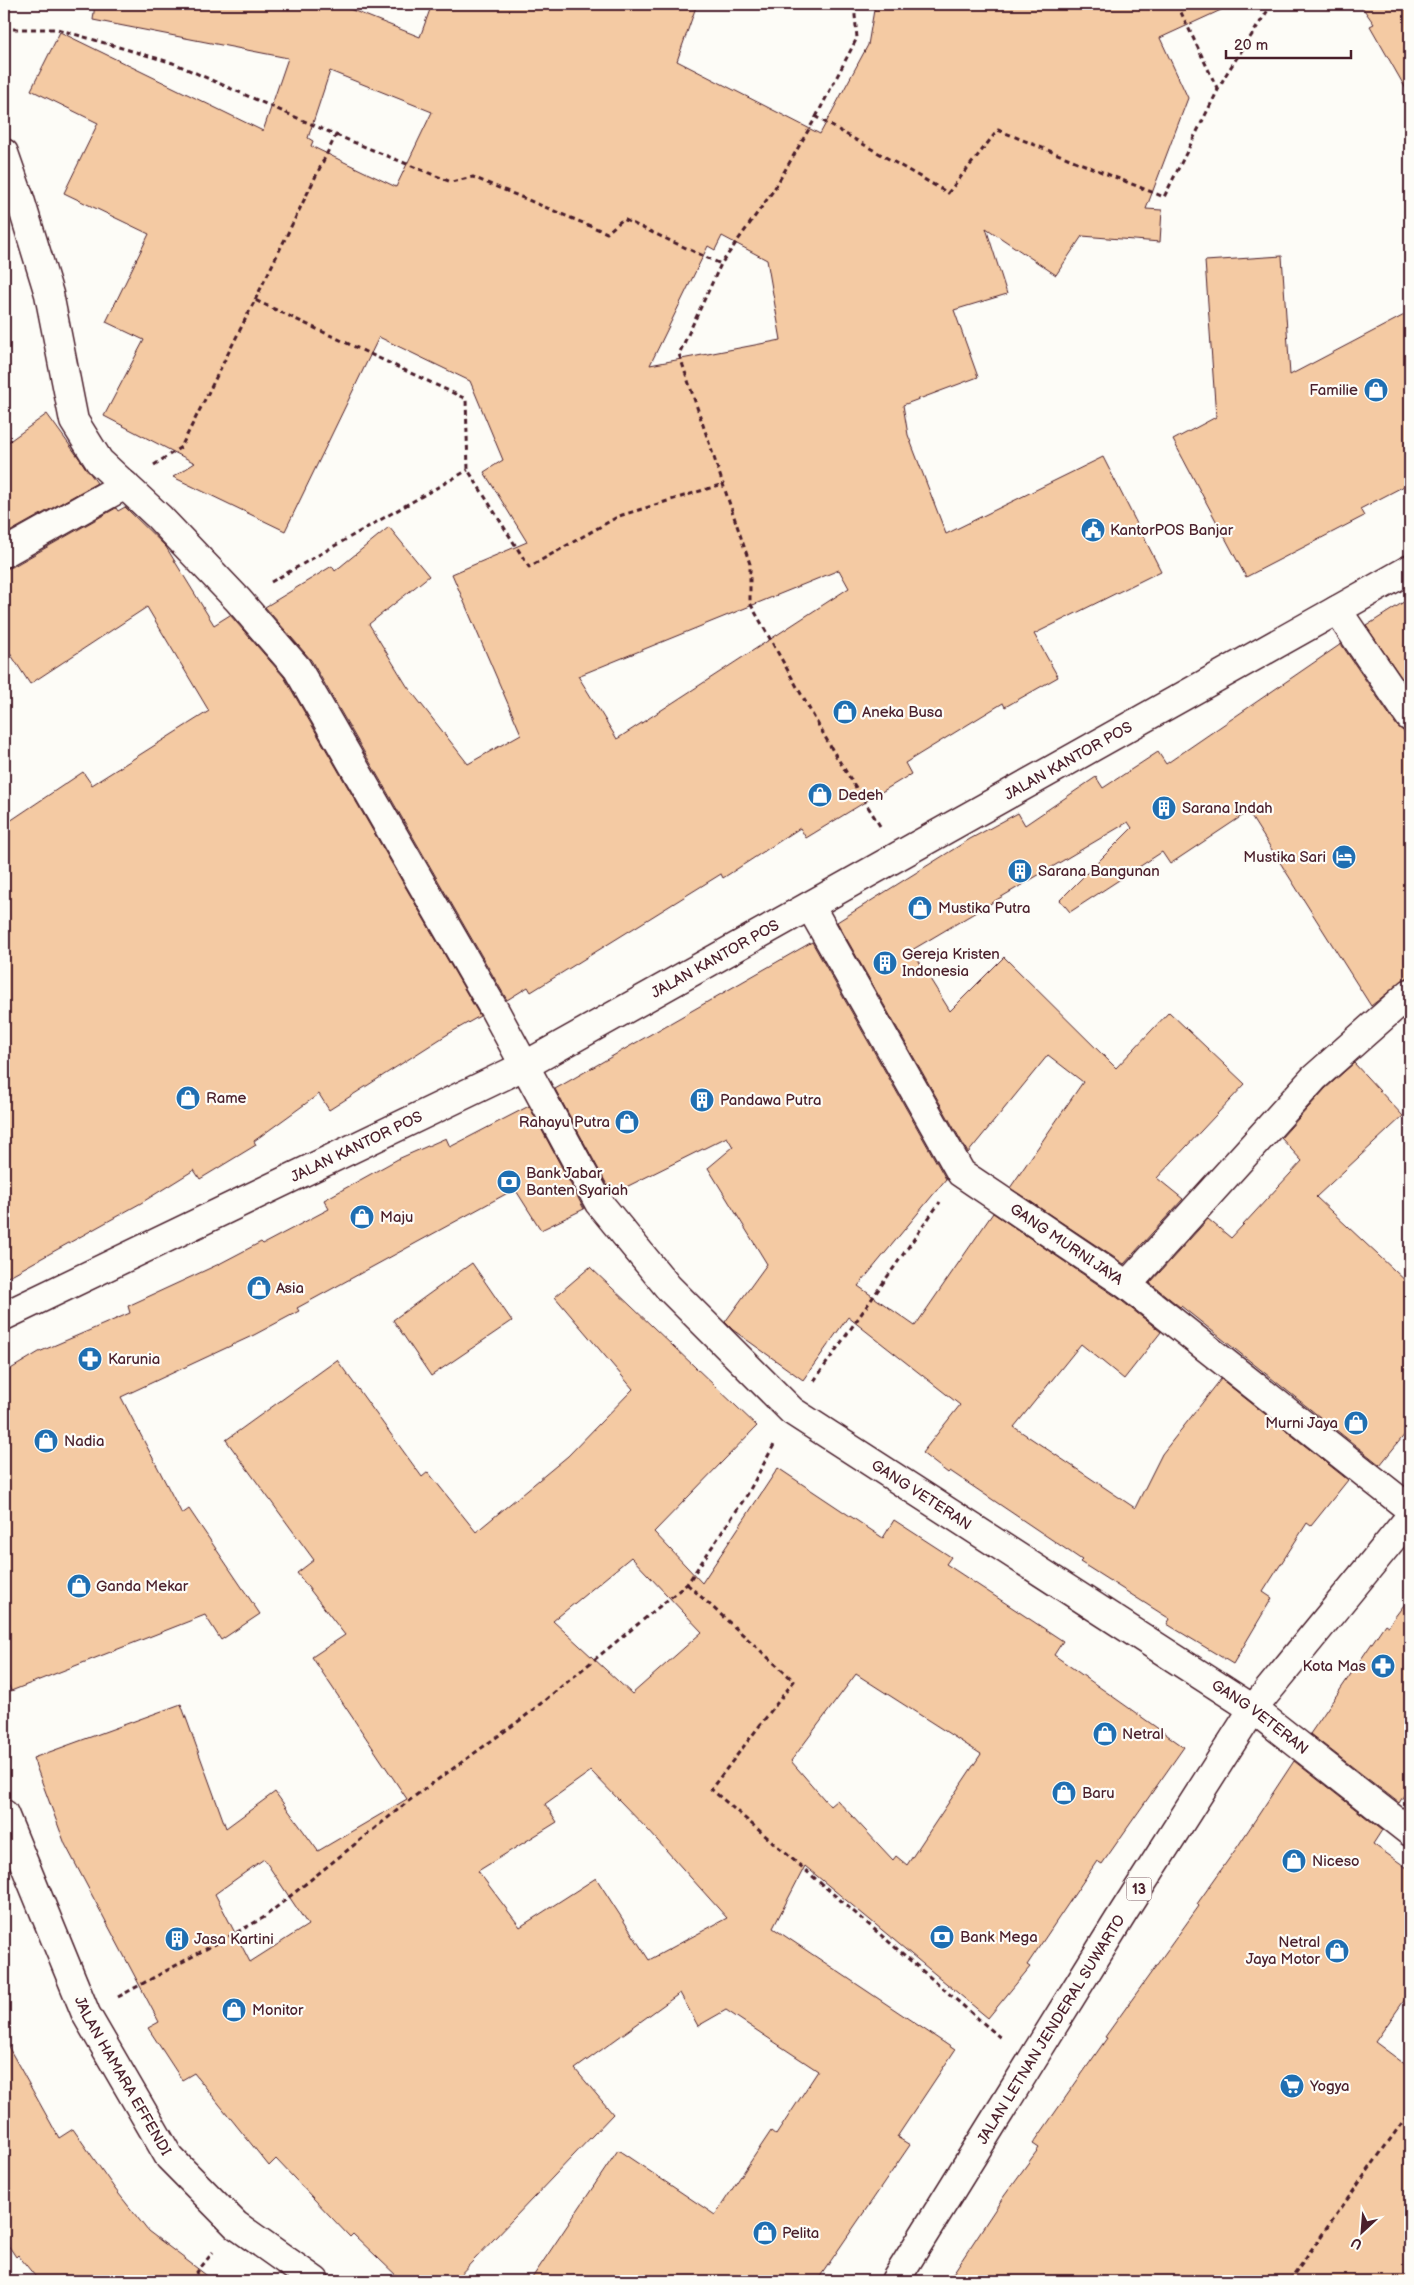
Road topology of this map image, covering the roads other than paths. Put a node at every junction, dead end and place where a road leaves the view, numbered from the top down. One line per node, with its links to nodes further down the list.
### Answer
1 (4, 153): 2 (main road, GANG VETERAN)
2 (125, 486): 3 (main road); 9 (main road, GANG VETERAN)
3 (4, 553)
4 (1410, 569): 5 (main road, JALAN KANTOR POS)
5 (1337, 610): 6 (main road); 7 (main road, JALAN KANTOR POS)
6 (1410, 717)
7 (810, 906): 9 (main road, JALAN KANTOR POS); 10 (main road, GANG MURNI JAYA)
8 (1410, 993): 10 (main road)
9 (524, 1066): 11 (main road, JALAN KANTOR POS); 14 (main road, GANG VETERAN)
10 (1127, 1285): 12 (main road, GANG MURNI JAYA)
11 (4, 1316)
12 (1410, 1509)
13 (1410, 1517): 14 (main road, JALAN LETNAN JENDERAL SUWARTO / 13)
14 (1253, 1709): 16 (main road, GANG VETERAN); 18 (main road, JALAN LETNAN JENDERAL SUWARTO / 13)
15 (4, 1814): 17 (main road, JALAN HAMARA EFFENDI)
16 (1410, 1832)
17 (315, 2281)
18 (895, 2281)

